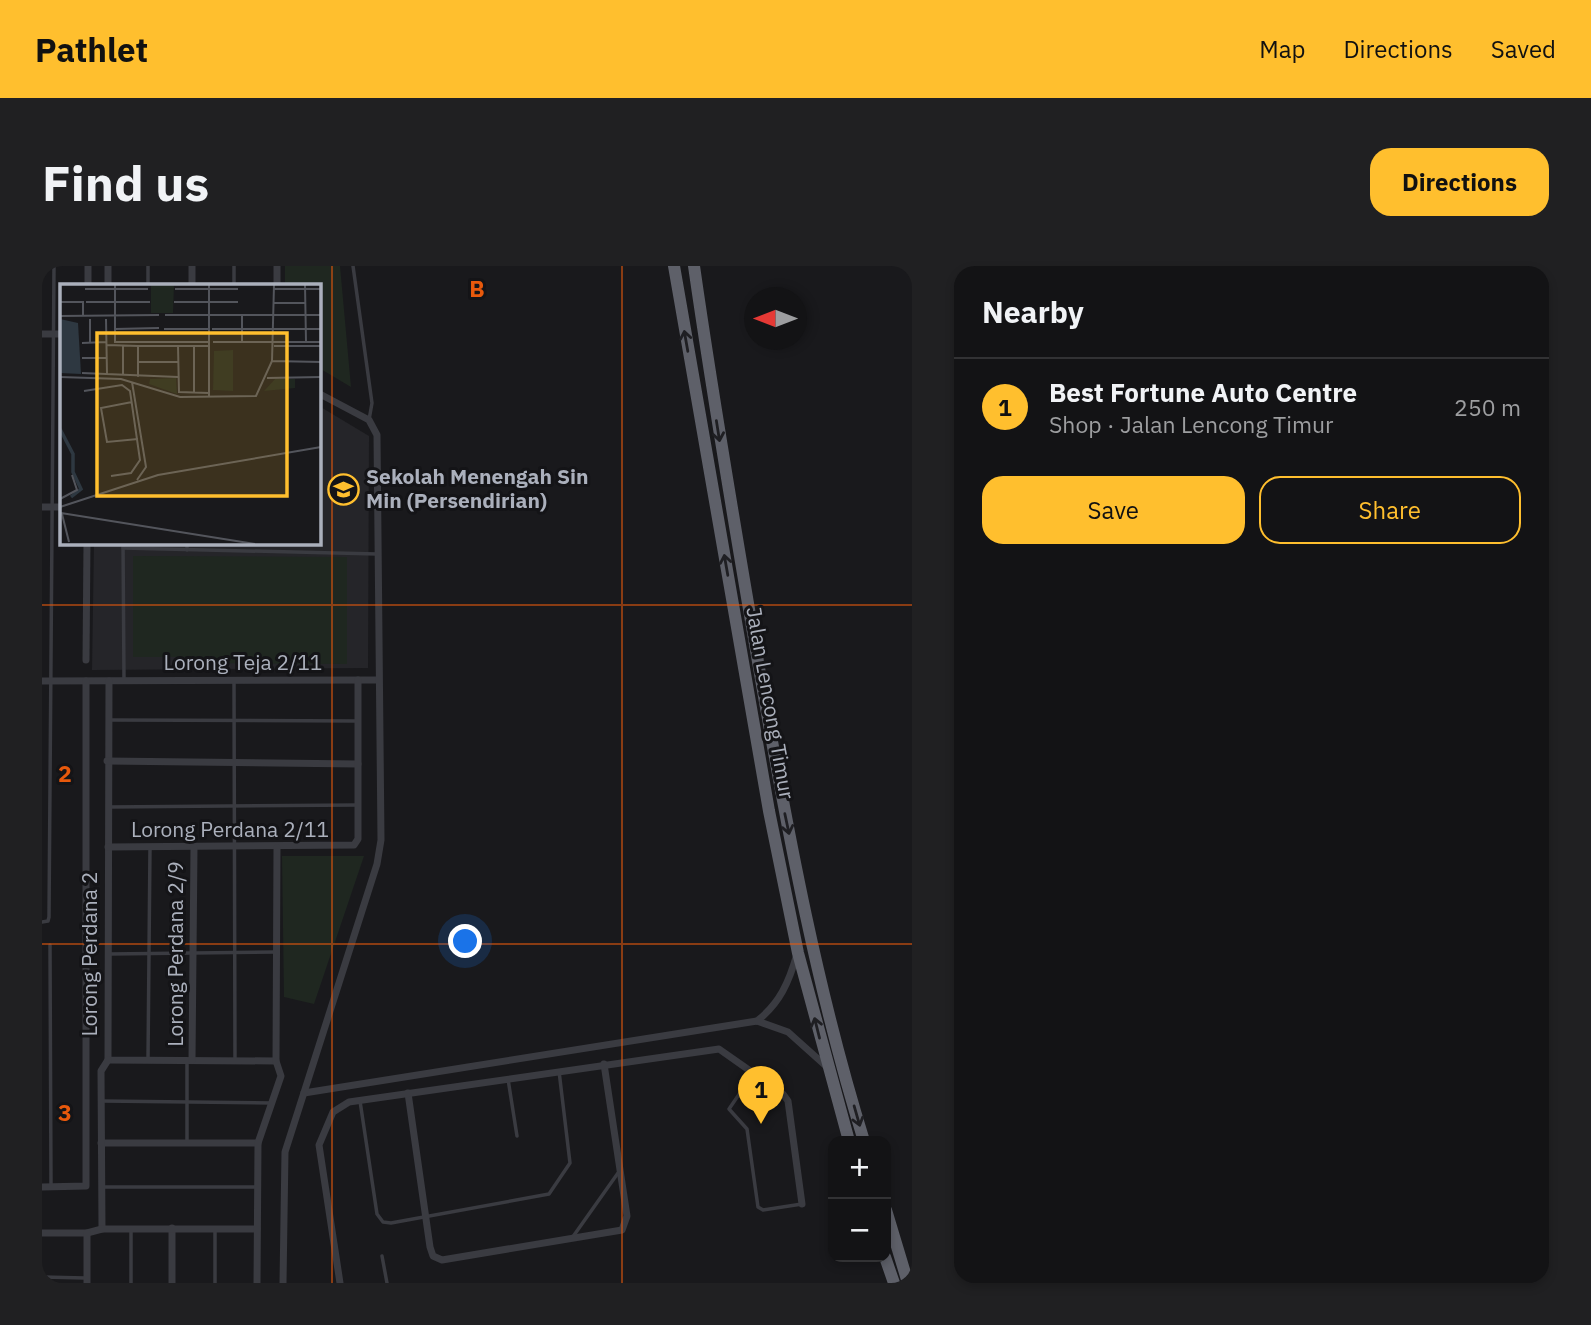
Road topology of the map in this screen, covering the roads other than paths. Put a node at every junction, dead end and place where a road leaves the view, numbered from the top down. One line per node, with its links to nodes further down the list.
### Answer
1 (54, 266): 18 (lane)
2 (88, 266): 11 (street)
3 (108, 266): 12 (street)
4 (148, 266): 13 (lane)
5 (191, 266): 14 (street)
6 (234, 266): 15 (lane)
7 (277, 266): 16 (street)
8 (353, 266): 20 (lane)
9 (674, 266): 58 (highway, Jalan Lencong Timur, one-way to 9)
10 (694, 266): 80 (highway, Jalan Lencong Timur, one-way to 80)
11 (88, 284)
12 (108, 284)
13 (148, 284)
14 (191, 284)
15 (234, 284)
16 (277, 284)
17 (42, 334): 18 (street)
18 (57, 334): 22 (lane)
19 (320, 394): 20 (street)
20 (369, 420): 28 (street)
21 (42, 507): 22 (street)
22 (57, 507): 34 (lane)
23 (87, 544): 29 (street)
24 (122, 544): 26 (lane)
25 (187, 544): 27 (lane)
26 (122, 548): 27 (lane); 37 (lane)
27 (187, 550): 28 (lane)
28 (377, 554): 32 (street)
29 (86, 660)
30 (234, 680): 31 (street, Lorong Teja 2/11); 37 (street, Lorong Teja 2/11); 39 (lane)
31 (358, 680): 32 (street, Lorong Teja 2/11); 40 (street, Lorong Perdana 2/11)
32 (378, 680): 72 (street)
33 (42, 681): 34 (street, Lorong Teja 2/11)
34 (51, 681): 35 (street, Lorong Teja 2/11); 52 (lane)
35 (86, 681): 36 (street, Lorong Teja 2/11); 86 (street)
36 (108, 681): 37 (street, Lorong Teja 2/11); 38 (street, Lorong Perdana 2)
37 (124, 681)
38 (108, 720): 39 (lane); 41 (street, Lorong Perdana 2)
39 (233, 720): 40 (lane); 42 (lane)
40 (358, 722): 43 (street, Lorong Perdana 2/11)
41 (107, 761): 42 (street); 46 (street, Lorong Perdana 2)
42 (233, 763): 43 (street); 44 (lane)
43 (358, 764): 45 (street, Lorong Perdana 2/11)
44 (233, 805): 45 (lane); 46 (lane); 50 (lane)
45 (358, 805): 51 (street, Lorong Perdana 2/11)
46 (107, 807): 48 (street, Lorong Perdana 2)
47 (150, 847): 48 (street, Lorong Perdana 2/11); 49 (street, Lorong Perdana 2/11); 55 (lane)
48 (108, 848): 59 (street, Lorong Perdana 2)
49 (194, 848): 50 (street, Lorong Perdana 2/11); 56 (street, Lorong Perdana 2/9)
50 (233, 848): 51 (street, Lorong Perdana 2/11); 57 (lane)
51 (276, 848): 54 (street)
52 (42, 922)
53 (50, 945): 86 (lane)
54 (276, 952): 57 (lane); 65 (street)
55 (149, 953): 56 (lane); 59 (lane); 63 (lane)
56 (193, 953): 57 (lane); 62 (street, Lorong Perdana 2/9)
57 (236, 953): 64 (lane)
58 (798, 953): 60 (street); 68 (highway, Jalan Lencong Timur, one-way to 58)
59 (107, 954): 61 (street, Lorong Perdana 2)
60 (757, 1021): 66 (street); 68 (street)
61 (108, 1060): 63 (street, Lorong Perdana 2); 74 (street)
62 (190, 1060): 63 (street, Lorong Perdana 2); 64 (street, Lorong Perdana 2); 76 (lane)
63 (148, 1061)
64 (235, 1061): 65 (street, Lorong Perdana 2)
65 (276, 1061): 77 (street)
66 (506, 1062): 71 (street); 72 (street)
67 (604, 1064): 69 (street); 70 (street); 84 (street)
68 (827, 1068): 79 (highway, Jalan Lencong Timur)
69 (559, 1071): 71 (street); 90 (lane)
70 (754, 1072): 89 (street); 89 (lane)
71 (508, 1078): 73 (street); 78 (lane)
72 (304, 1093): 108 (street)
73 (408, 1093): 75 (street); 90 (street)
74 (102, 1101): 76 (lane); 81 (street)
75 (360, 1101): 90 (lane); 109 (street)
76 (188, 1102): 77 (lane); 82 (lane)
77 (272, 1103): 83 (street)
78 (517, 1136)
79 (847, 1136)
80 (863, 1136)
81 (101, 1143): 82 (street); 87 (street)
82 (187, 1143): 83 (street)
83 (258, 1143): 88 (street)
84 (620, 1170): 99 (lane); 99 (street)
85 (42, 1187): 86 (street)
86 (51, 1187)
87 (102, 1187): 88 (lane); 92 (street)
88 (258, 1187): 95 (street)
89 (802, 1204)
90 (425, 1217): 99 (street)
91 (891, 1227): 112 (highway)
92 (102, 1228): 96 (street); 98 (street)
93 (172, 1228): 94 (street); 96 (street); 105 (street)
94 (215, 1228): 95 (street); 106 (lane)
95 (257, 1228): 107 (street)
96 (131, 1229): 104 (lane)
97 (42, 1233): 98 (street)
98 (87, 1233): 103 (street)
99 (570, 1240)
100 (382, 1256): 110 (lane)
101 (887, 1262): 111 (highway)
102 (42, 1278): 103 (lane)
103 (87, 1280)
104 (131, 1283)
105 (172, 1283)
106 (215, 1283)
107 (257, 1283)
108 (283, 1283)
109 (340, 1283)
110 (387, 1283)
111 (894, 1283)
112 (908, 1283)

